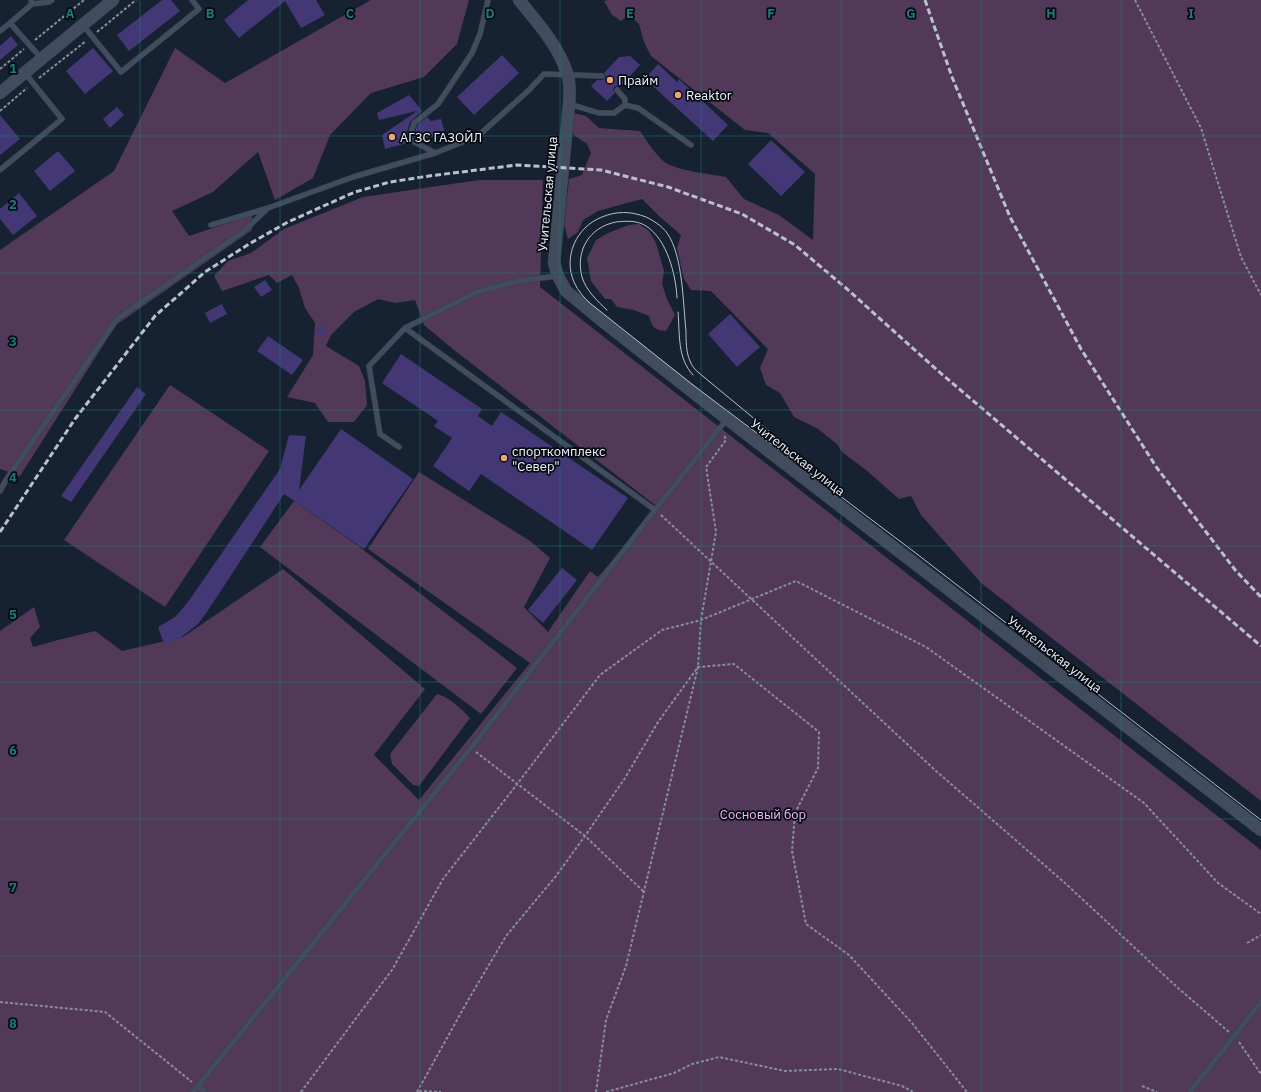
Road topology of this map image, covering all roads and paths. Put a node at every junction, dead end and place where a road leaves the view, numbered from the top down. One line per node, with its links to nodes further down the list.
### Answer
1 (52, 0): 9 (lane)
2 (84, 0): 14 (path)
3 (113, 0): 11 (main road)
4 (136, 0): 13 (path)
5 (192, 0): 13 (lane)
6 (488, 0): 27 (lane)
7 (519, 0): 18 (main road, Учительская улица)
8 (1135, 0): 32 (path)
9 (32, 2): 10 (lane)
10 (10, 23): 12 (lane); 14 (lane)
11 (83, 24): 13 (lane); 15 (main road)
12 (0, 31)
13 (92, 36): 20 (path)
14 (29, 45): 15 (lane); 16 (path)
15 (42, 59): 17 (main road)
16 (0, 69)
17 (25, 73): 20 (lane); 22 (main road)
18 (568, 74): 19 (lane); 23 (main road, Учительская улица); 27 (lane)
19 (602, 76)
20 (33, 83): 25 (path); 28 (lane)
21 (617, 90): 24 (lane)
22 (0, 93)
23 (570, 104): 24 (lane); 31 (main road, Учительская улица)
24 (625, 105): 26 (lane)
25 (0, 111)
26 (691, 145)
27 (435, 153): 29 (lane)
28 (0, 170)
29 (268, 208): 30 (lane); 36 (lane)
30 (211, 224)
31 (558, 276): 33 (lane); 34 (main road, Учительская улица)
32 (1261, 295)
33 (405, 328): 35 (lane); 37 (lane)
34 (724, 422): 37 (lane); 38 (path); 44 (main road, Учительская улица)
35 (399, 447)
36 (0, 491)
37 (655, 510): 38 (path); 42 (lane)
38 (711, 562): 39 (path); 40 (path)
39 (752, 600): 40 (path); 47 (path); 52 (path)
40 (701, 620): 41 (path); 43 (path)
41 (698, 667): 45 (path); 46 (path); 64 (path)
42 (471, 748): 43 (path); 54 (lane)
43 (518, 784): 45 (path); 59 (path)
44 (1261, 830)
45 (585, 836): 46 (path); 56 (path)
46 (644, 892): 61 (path)
47 (1261, 914)
48 (1261, 935): 49 (path)
49 (1247, 943)
50 (0, 1002): 54 (path)
51 (1261, 1002): 52 (lane)
52 (1235, 1036): 53 (path); 66 (lane)
53 (1261, 1074)
54 (198, 1086): 57 (lane); 58 (lane)
55 (1142, 1086): 65 (path)
56 (417, 1091): 60 (path)
57 (193, 1092)
58 (205, 1092)
59 (301, 1092)
60 (441, 1092)
61 (596, 1092)
62 (606, 1092): 63 (path)
63 (913, 1092)
64 (967, 1092)
65 (1157, 1092)
66 (1190, 1092)

